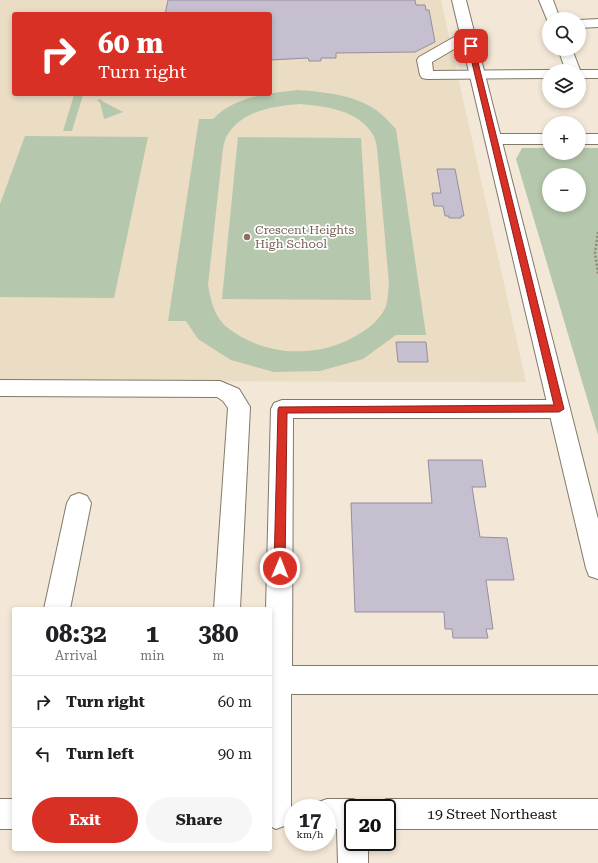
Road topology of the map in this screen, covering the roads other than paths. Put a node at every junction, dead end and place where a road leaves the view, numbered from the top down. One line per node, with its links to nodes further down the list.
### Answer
1 (459, 0): 6 (main road)
2 (546, 0): 3 (main road)
3 (550, 12)
4 (586, 24): 5 (main road)
5 (598, 24)
6 (468, 35): 7 (main road); 7 (main road)
7 (477, 74): 8 (main road); 11 (main road)
8 (542, 74)
9 (586, 74): 10 (main road)
10 (598, 74)
11 (493, 139): 12 (main road); 16 (main road)
12 (542, 139)
13 (586, 139): 14 (main road)
14 (598, 139)
15 (0, 388): 20 (main road)
16 (559, 409): 18 (main road); 21 (main road)
17 (79, 503): 19 (main road)
18 (598, 568)
19 (57, 607)
20 (227, 607)
21 (278, 680): 22 (main road); 25 (main road)
22 (598, 680)
23 (0, 814): 24 (main road)
24 (12, 814)
25 (280, 814)
26 (396, 814): 27 (main road, 19 Street Northeast)
27 (598, 814)
28 (351, 851): 29 (main road)
29 (353, 863)

